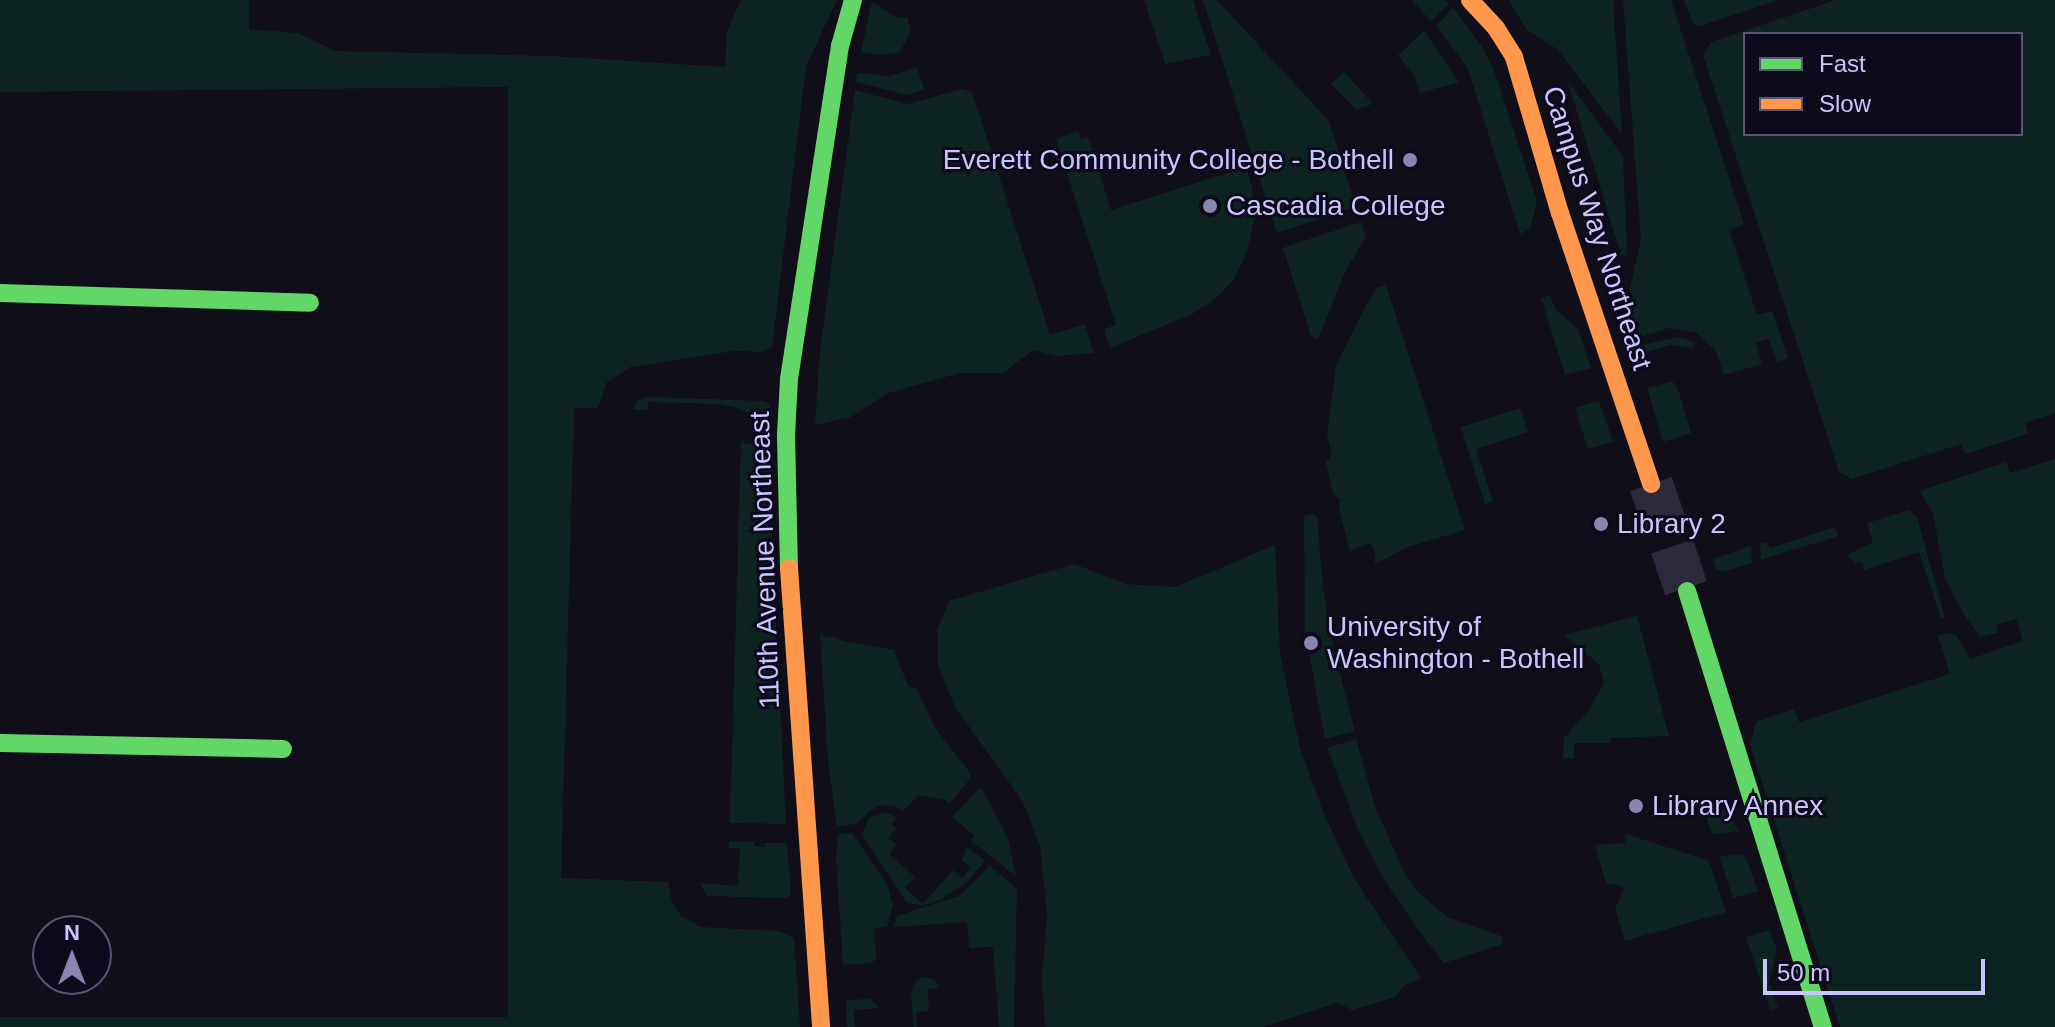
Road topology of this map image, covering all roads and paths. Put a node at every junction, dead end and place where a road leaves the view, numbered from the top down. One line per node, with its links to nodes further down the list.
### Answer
1 (853, 0): 9 (street, 110th Avenue Northeast)
2 (1470, 0): 5 (street, Campus Way Northeast)
3 (0, 293): 4 (street)
4 (310, 303)
5 (1651, 484)
6 (1687, 591): 10 (street)
7 (0, 743): 8 (street)
8 (283, 749)
9 (821, 1027)
10 (1823, 1027)

